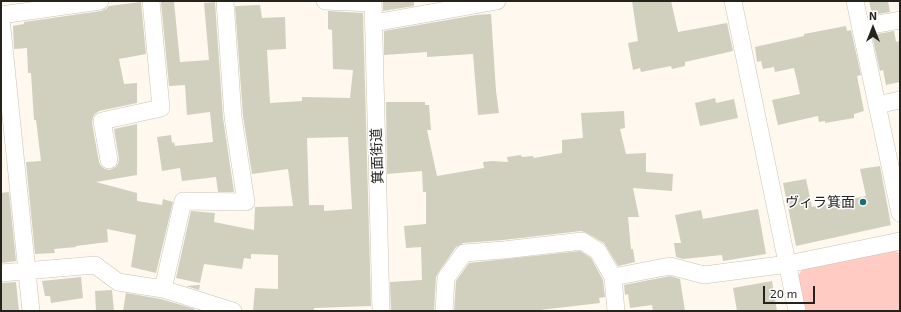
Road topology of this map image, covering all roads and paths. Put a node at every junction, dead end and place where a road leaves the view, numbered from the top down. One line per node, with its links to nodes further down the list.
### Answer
1 (100, 1): 11 (street)
2 (151, 1): 16 (street)
3 (225, 1): 23 (street)
4 (325, 1): 8 (street)
5 (497, 1): 10 (street)
6 (733, 1): 19 (street)
7 (855, 1): 12 (street)
8 (373, 2): 10 (street, 箕面街道)
9 (900, 20): 12 (street)
10 (374, 23): 26 (street, 箕面街道)
11 (1, 24): 15 (street)
12 (861, 27): 14 (street)
13 (900, 100): 14 (street)
14 (877, 105): 17 (street)
15 (6, 118): 20 (street)
16 (109, 160)
17 (900, 213)
18 (900, 241): 19 (street)
19 (788, 264): 22 (street); 29 (street)
20 (27, 271): 21 (street); 23 (street); 24 (street)
21 (1, 273)
22 (613, 277): 27 (street); 28 (street)
23 (163, 289): 25 (street)
24 (31, 311)
25 (233, 311)
26 (381, 311)
27 (444, 311)
28 (616, 311)
29 (797, 311)

